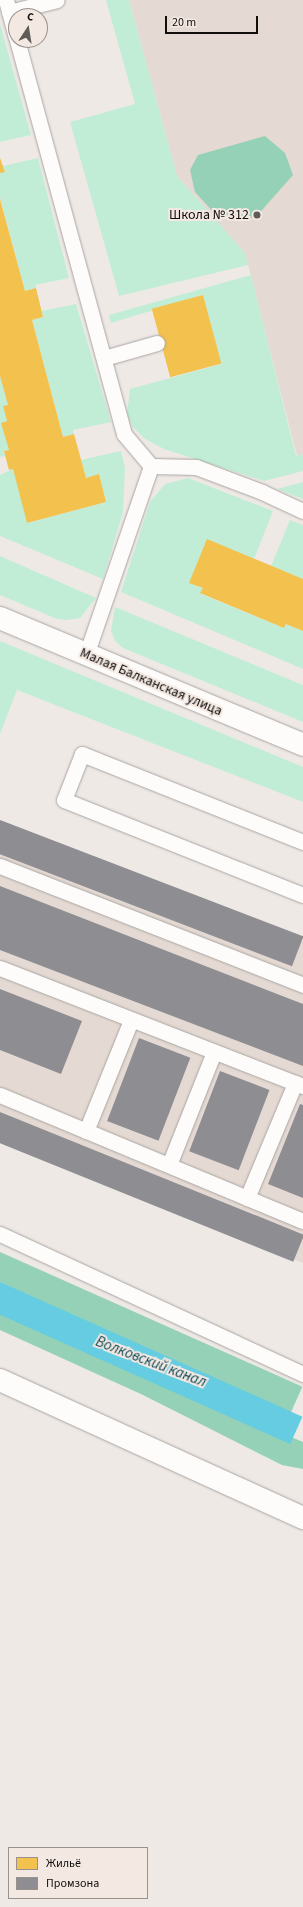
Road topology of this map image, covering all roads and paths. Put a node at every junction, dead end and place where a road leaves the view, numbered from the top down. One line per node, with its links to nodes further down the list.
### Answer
1 (57, 0): 2 (lane)
2 (8, 6)
3 (20, 48): 5 (lane)
4 (157, 343): 5 (lane)
5 (104, 358): 6 (lane)
6 (151, 466): 7 (lane); 9 (lane)
7 (303, 511)
8 (0, 618): 9 (street, Малая Балканская улица)
9 (86, 655): 10 (street, Малая Балканская улица)
10 (303, 745)
11 (303, 842): 13 (lane)
12 (0, 866): 15 (lane)
13 (303, 895)
14 (0, 968): 16 (lane)
15 (303, 985)
16 (131, 1020): 17 (lane); 20 (lane)
17 (214, 1052): 18 (lane); 21 (lane)
18 (299, 1085): 22 (lane)
19 (0, 1095): 20 (lane)
20 (86, 1131): 21 (lane)
21 (169, 1165): 22 (lane)
22 (247, 1198): 23 (lane)
23 (303, 1221)
24 (0, 1234): 25 (lane)
25 (303, 1374)
26 (0, 1380): 27 (street)
27 (303, 1518)

